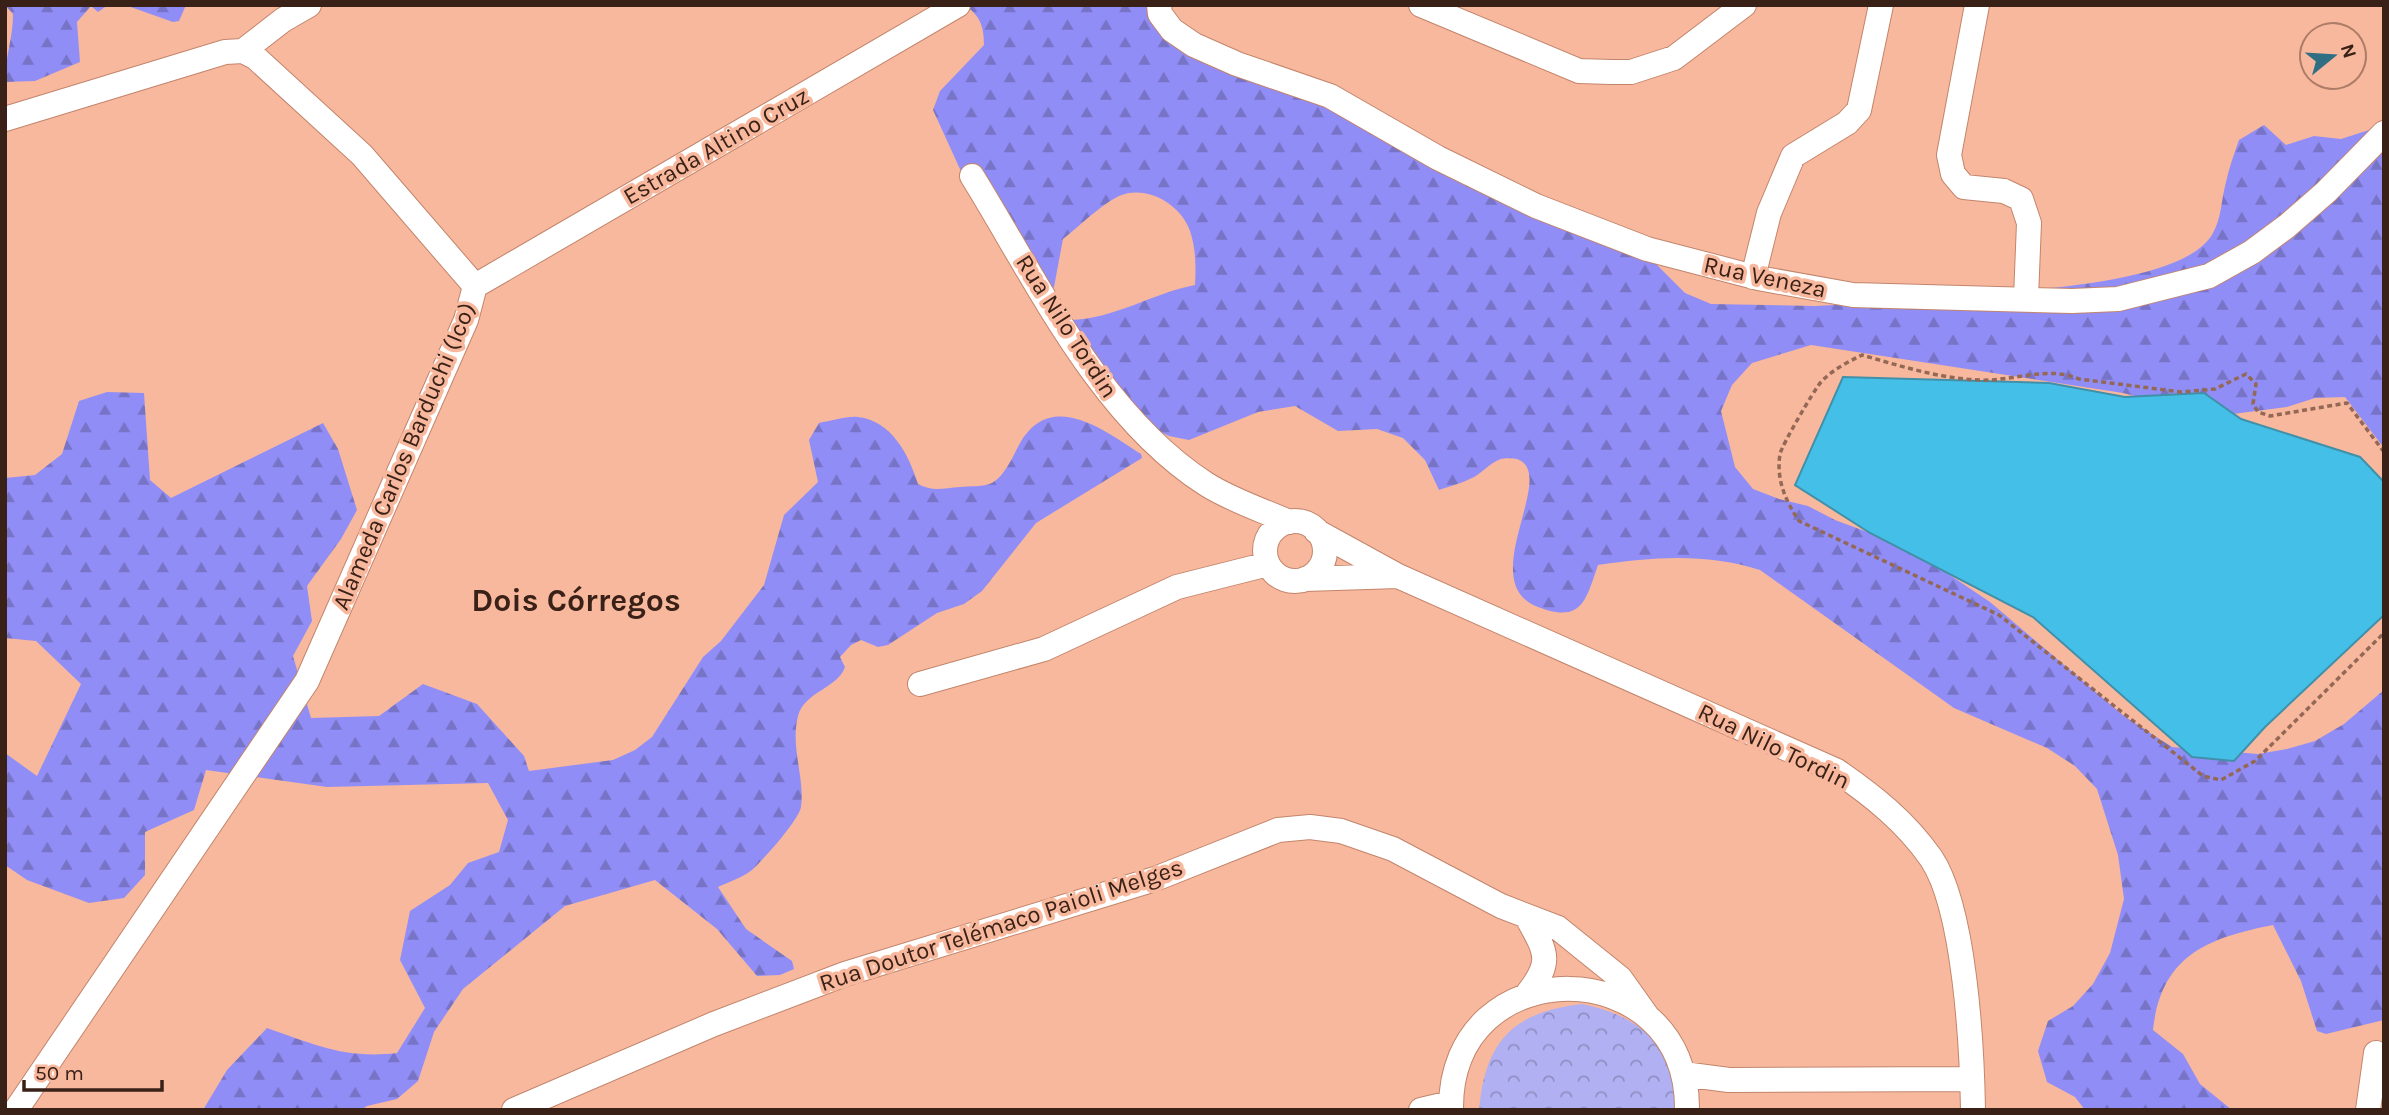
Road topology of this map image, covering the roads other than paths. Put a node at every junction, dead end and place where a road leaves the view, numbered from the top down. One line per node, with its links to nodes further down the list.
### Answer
1 (309, 5): 8 (street)
2 (958, 5): 13 (street, Estrada Altino Cruz)
3 (1160, 5): 12 (street, Rua Veneza)
4 (1421, 5): 5 (street)
5 (1744, 5)
6 (1881, 5): 12 (street)
7 (1977, 5): 14 (street)
8 (243, 51): 9 (street); 13 (street, Alameda Carlos Barduchi (Ico))
9 (5, 119)
10 (2383, 129): 14 (street, Rua Veneza)
11 (972, 176): 15 (street, Rua Nilo Tordin)
12 (1753, 277): 14 (street, Rua Veneza)
13 (475, 286): 28 (street, Alameda Carlos Barduchi (Ico))
14 (2026, 298)
15 (1289, 522): 16 (street); 17 (street)
16 (1316, 530): 18 (street, Rua Nilo Tordin); 19 (street)
17 (1268, 564): 19 (street); 20 (street)
18 (1398, 576): 19 (street, Rua Nilo Tordin); 26 (street, Rua Nilo Tordin)
19 (1306, 579)
20 (920, 684)
21 (1528, 919): 22 (street); 23 (street, Rua Doutor Telémaco Paioli Melges); 29 (street, Rua Doutor Telémaco Paioli Melges)
22 (1528, 993): 23 (street); 27 (street)
23 (1647, 1016): 25 (street)
24 (2376, 1053): 33 (street)
25 (1683, 1074): 26 (street); 31 (street)
26 (1972, 1079): 32 (street, Rua Nilo Tordin)
27 (1451, 1106): 30 (street)
28 (16, 1110)
29 (514, 1110)
30 (1421, 1110)
31 (1687, 1110)
32 (1973, 1110)
33 (2368, 1110)

